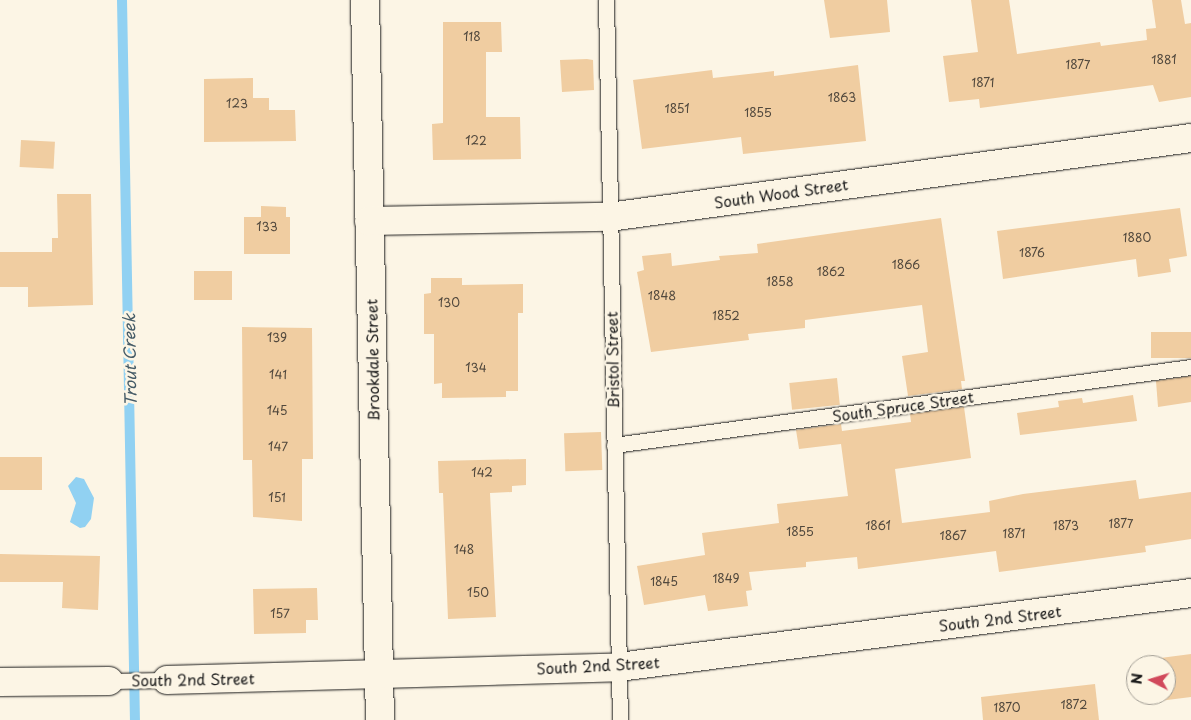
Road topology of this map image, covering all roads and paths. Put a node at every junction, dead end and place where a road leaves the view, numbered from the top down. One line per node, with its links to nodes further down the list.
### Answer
1 (365, 0): 5 (street, Brookdale Street)
2 (606, 0): 4 (lane, Bristol Street)
3 (1191, 138): 4 (street, South Wood Street)
4 (609, 217): 5 (street, South Wood Street); 7 (lane, Bristol Street)
5 (369, 221): 10 (street, Brookdale Street)
6 (1191, 367): 7 (lane, South Spruce Street)
7 (614, 445): 9 (lane, Bristol Street)
8 (1191, 594): 9 (street, South 2nd Street)
9 (619, 667): 10 (street, South 2nd Street); 15 (lane, Bristol Street)
10 (379, 673): 12 (street, South 2nd Street); 14 (street, Brookdale Street)
11 (109, 680): 12 (lane, South 2nd Street); 13 (street, South 2nd Street)
12 (167, 680)
13 (0, 682)
14 (380, 720)
15 (620, 720)

